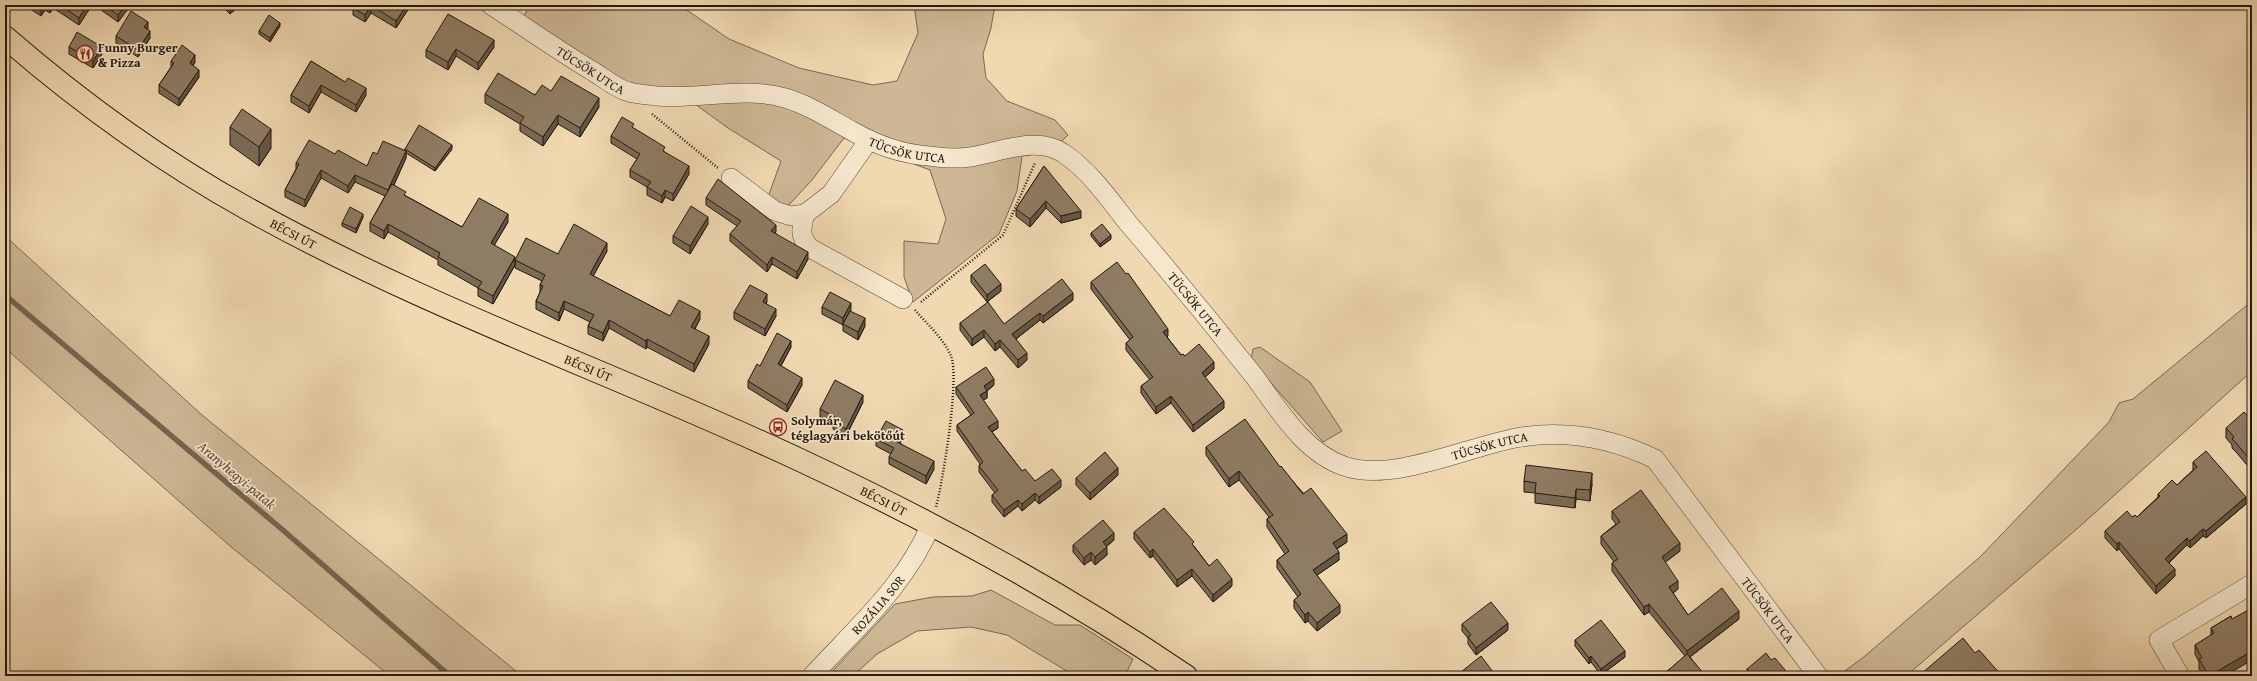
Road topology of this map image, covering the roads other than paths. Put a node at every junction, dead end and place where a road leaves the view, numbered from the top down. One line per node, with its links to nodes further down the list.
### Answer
1 (491, 5): 3 (street, TÜCSÖK UTCA)
2 (5, 37): 7 (main road, BÉCSI ÚT)
3 (869, 140): 5 (street); 11 (street, TÜCSÖK UTCA)
4 (731, 178): 5 (street)
5 (805, 214): 6 (street)
6 (903, 299)
7 (932, 524): 9 (street, ROZÁLIA SOR); 10 (main road, BÉCSI ÚT)
8 (2252, 584): 12 (street)
9 (812, 676)
10 (1186, 676)
11 (1818, 676)
12 (2180, 676)

